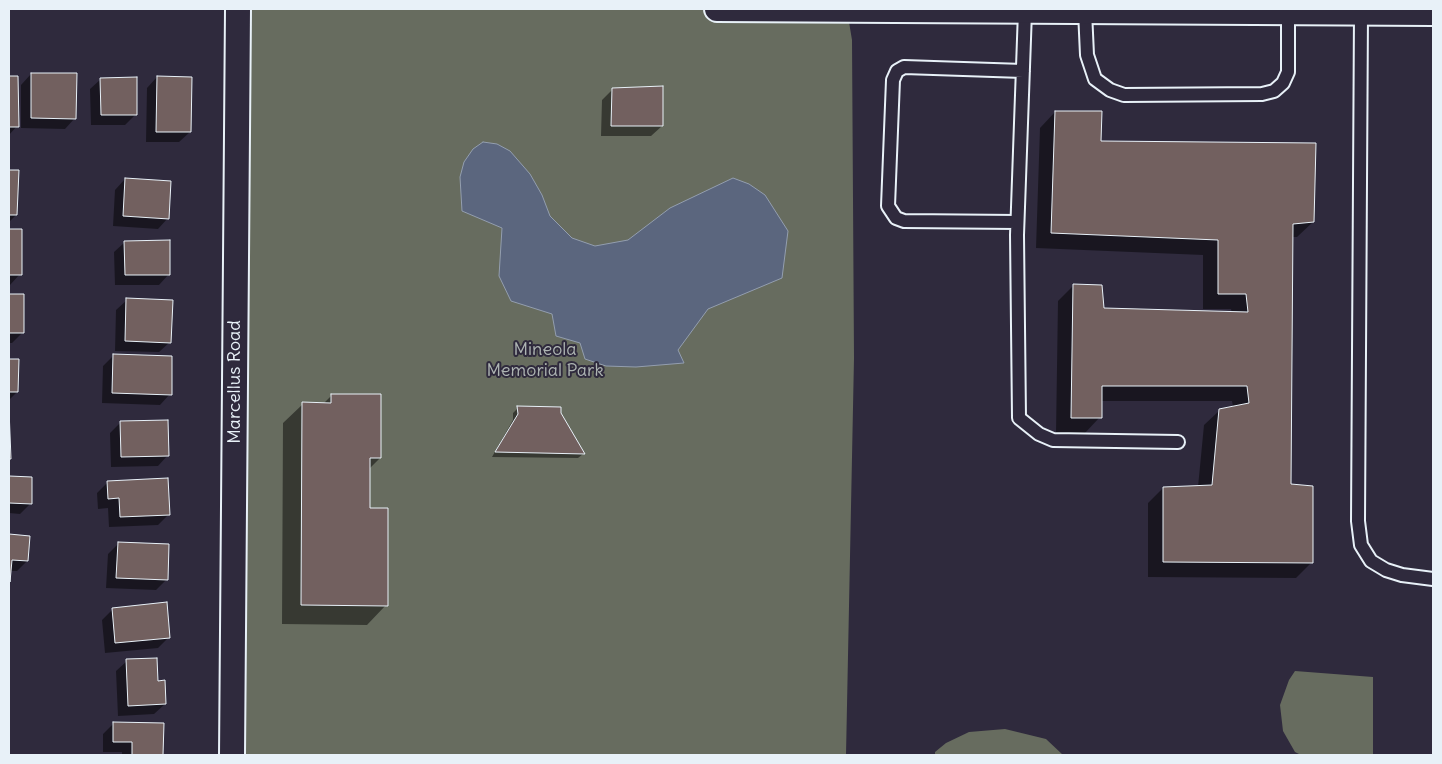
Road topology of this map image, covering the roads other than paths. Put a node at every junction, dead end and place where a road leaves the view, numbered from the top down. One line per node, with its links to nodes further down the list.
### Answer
1 (238, 9): 14 (street, Marcellus Road)
2 (717, 9): 3 (street)
3 (847, 9): 5 (street)
4 (1153, 10): 6 (street); 7 (street)
5 (1025, 11): 6 (street); 10 (lane)
6 (1085, 11): 7 (lane)
7 (1288, 13): 8 (street)
8 (1361, 13): 9 (street); 13 (lane)
9 (1433, 13)
10 (1023, 71): 11 (lane); 11 (lane)
11 (1017, 222): 12 (lane)
12 (1178, 442)
13 (1433, 579)
14 (232, 755)

